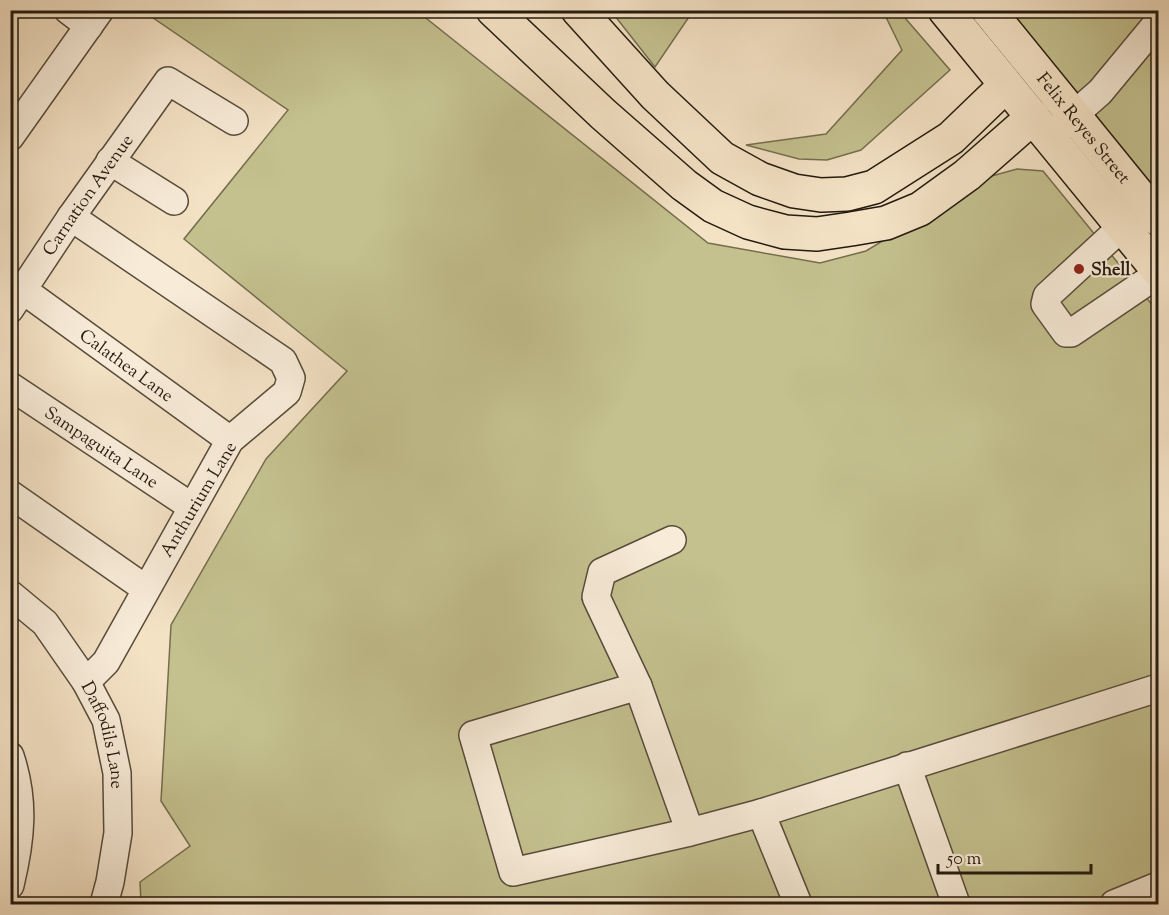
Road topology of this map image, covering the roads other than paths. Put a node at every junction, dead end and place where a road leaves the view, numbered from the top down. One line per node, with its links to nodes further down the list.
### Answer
1 (493, 10): 11 (main road)
2 (578, 10): 8 (main road)
3 (945, 10): 8 (main road, Felix Reyes Street)
4 (988, 10): 7 (main road, Felix Reyes Street)
5 (85, 16): 12 (street)
6 (1158, 22): 9 (street)
7 (1032, 63): 8 (main road); 9 (main road, Felix Reyes Street)
8 (1006, 85): 11 (main road, Felix Reyes Street)
9 (1066, 105): 11 (main road); 16 (main road, Felix Reyes Street)
10 (234, 121): 13 (street, Carnation Avenue)
11 (1041, 127): 17 (main road, Felix Reyes Street)
12 (10, 137)
13 (110, 161): 14 (street); 15 (street, Carnation Avenue)
14 (174, 201)
15 (71, 217): 19 (street, Carnation Avenue); 21 (street, Anthurium Lane)
16 (1158, 219)
17 (1123, 226): 18 (main road, Felix Reyes Street); 18 (street)
18 (1158, 272)
19 (17, 300): 21 (street, Calathea Lane)
20 (10, 386): 23 (street, Sampaguita Lane)
21 (230, 440): 23 (street, Anthurium Lane)
22 (10, 494): 25 (street)
23 (192, 507): 25 (street, Anthurium Lane)
24 (672, 540): 28 (street)
25 (146, 589): 27 (street, Anthurium Lane)
26 (10, 594): 27 (street, Daffodils Lane)
27 (86, 682): 36 (street, Daffodils Lane)
28 (638, 686): 33 (street); 33 (street)
29 (1158, 688): 31 (street)
30 (10, 756): 34 (street)
31 (907, 766): 32 (street); 38 (street)
32 (761, 813): 33 (street); 37 (street)
33 (690, 832)
34 (10, 885)
35 (1158, 886): 39 (street)
36 (104, 904)
37 (798, 904)
38 (956, 904)
39 (1114, 904)

